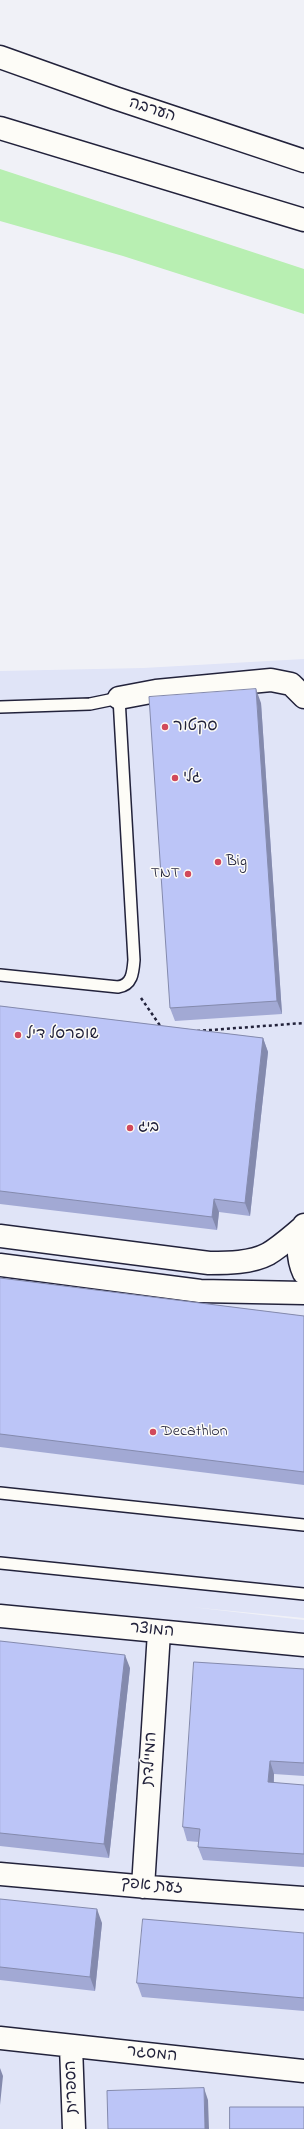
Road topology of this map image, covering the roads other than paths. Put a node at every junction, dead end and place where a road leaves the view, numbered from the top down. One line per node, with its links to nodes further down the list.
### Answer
1 (0, 57): 3 (main road, הערבה)
2 (0, 128): 4 (main road)
3 (304, 161)
4 (304, 220)
5 (297, 691): 6 (main road)
6 (119, 698): 7 (lane); 8 (lane)
7 (0, 707)
8 (0, 975)
9 (303, 1226): 10 (main road); 12 (main road)
10 (0, 1236)
11 (0, 1265): 13 (main road)
12 (304, 1273)
13 (304, 1293)
14 (0, 1493): 15 (lane)
15 (304, 1525)
16 (0, 1563): 17 (lane)
17 (304, 1594)
18 (0, 1616): 19 (main road, המוצר)
19 (159, 1632): 20 (main road, המוצר); 22 (main road, המיילדת)
20 (304, 1645)
21 (0, 1874): 22 (main road, זעת אפך)
22 (143, 1887): 23 (main road, זעת אפך)
23 (304, 1898)
24 (0, 2038): 25 (main road, המסגר)
25 (71, 2046): 26 (main road, המסגר); 27 (main road, הספרית)
26 (304, 2071)
27 (74, 2129)

